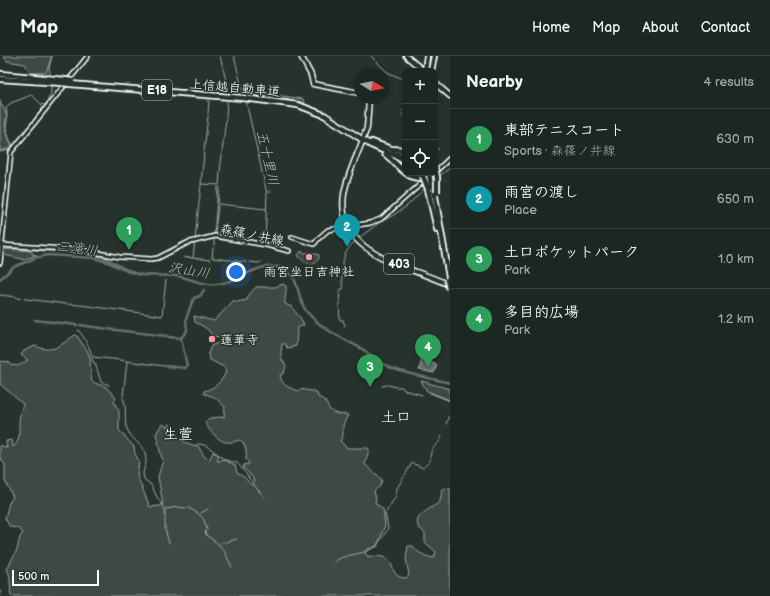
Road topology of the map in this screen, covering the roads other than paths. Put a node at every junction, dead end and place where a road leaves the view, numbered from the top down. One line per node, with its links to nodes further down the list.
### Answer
1 (88, 56): 32 (main road)
2 (301, 56): 10 (highway)
3 (405, 56): 5 (highway)
4 (430, 56): 6 (highway); 7 (highway)
5 (424, 68)
6 (427, 68)
7 (427, 68)
8 (0, 76): 13 (highway, 上信越自動車道 / E18, bridge)
9 (438, 84): 11 (highway)
10 (354, 92)
11 (449, 93)
12 (368, 104): 13 (highway)
13 (360, 136): 15 (highway); 16 (highway, 上信越自動車道 / E18); 18 (highway, 上信越自動車道 / E18); 20 (highway)
14 (362, 142): 30 (highway, 403)
15 (402, 150)
16 (402, 155)
17 (450, 158): 19 (main road, 森篠ノ井線)
18 (402, 159)
19 (438, 168)
20 (402, 169)
21 (410, 176): 23 (highway)
22 (423, 176): 27 (highway, bridge)
23 (425, 176)
24 (429, 176): 30 (main road, 森篠ノ井線)
25 (432, 176): 27 (highway, bridge)
26 (437, 176): 28 (highway, bridge)
27 (431, 187): 28 (highway); 29 (highway)
28 (437, 203): 29 (highway)
29 (438, 219): 35 (highway)
30 (349, 227): 31 (main road, 森篠ノ井線); 35 (highway, 403)
31 (292, 237)
32 (1, 246): 33 (main road, 森篠ノ井線); 34 (main road)
33 (289, 251)
34 (0, 263)
35 (449, 285)

